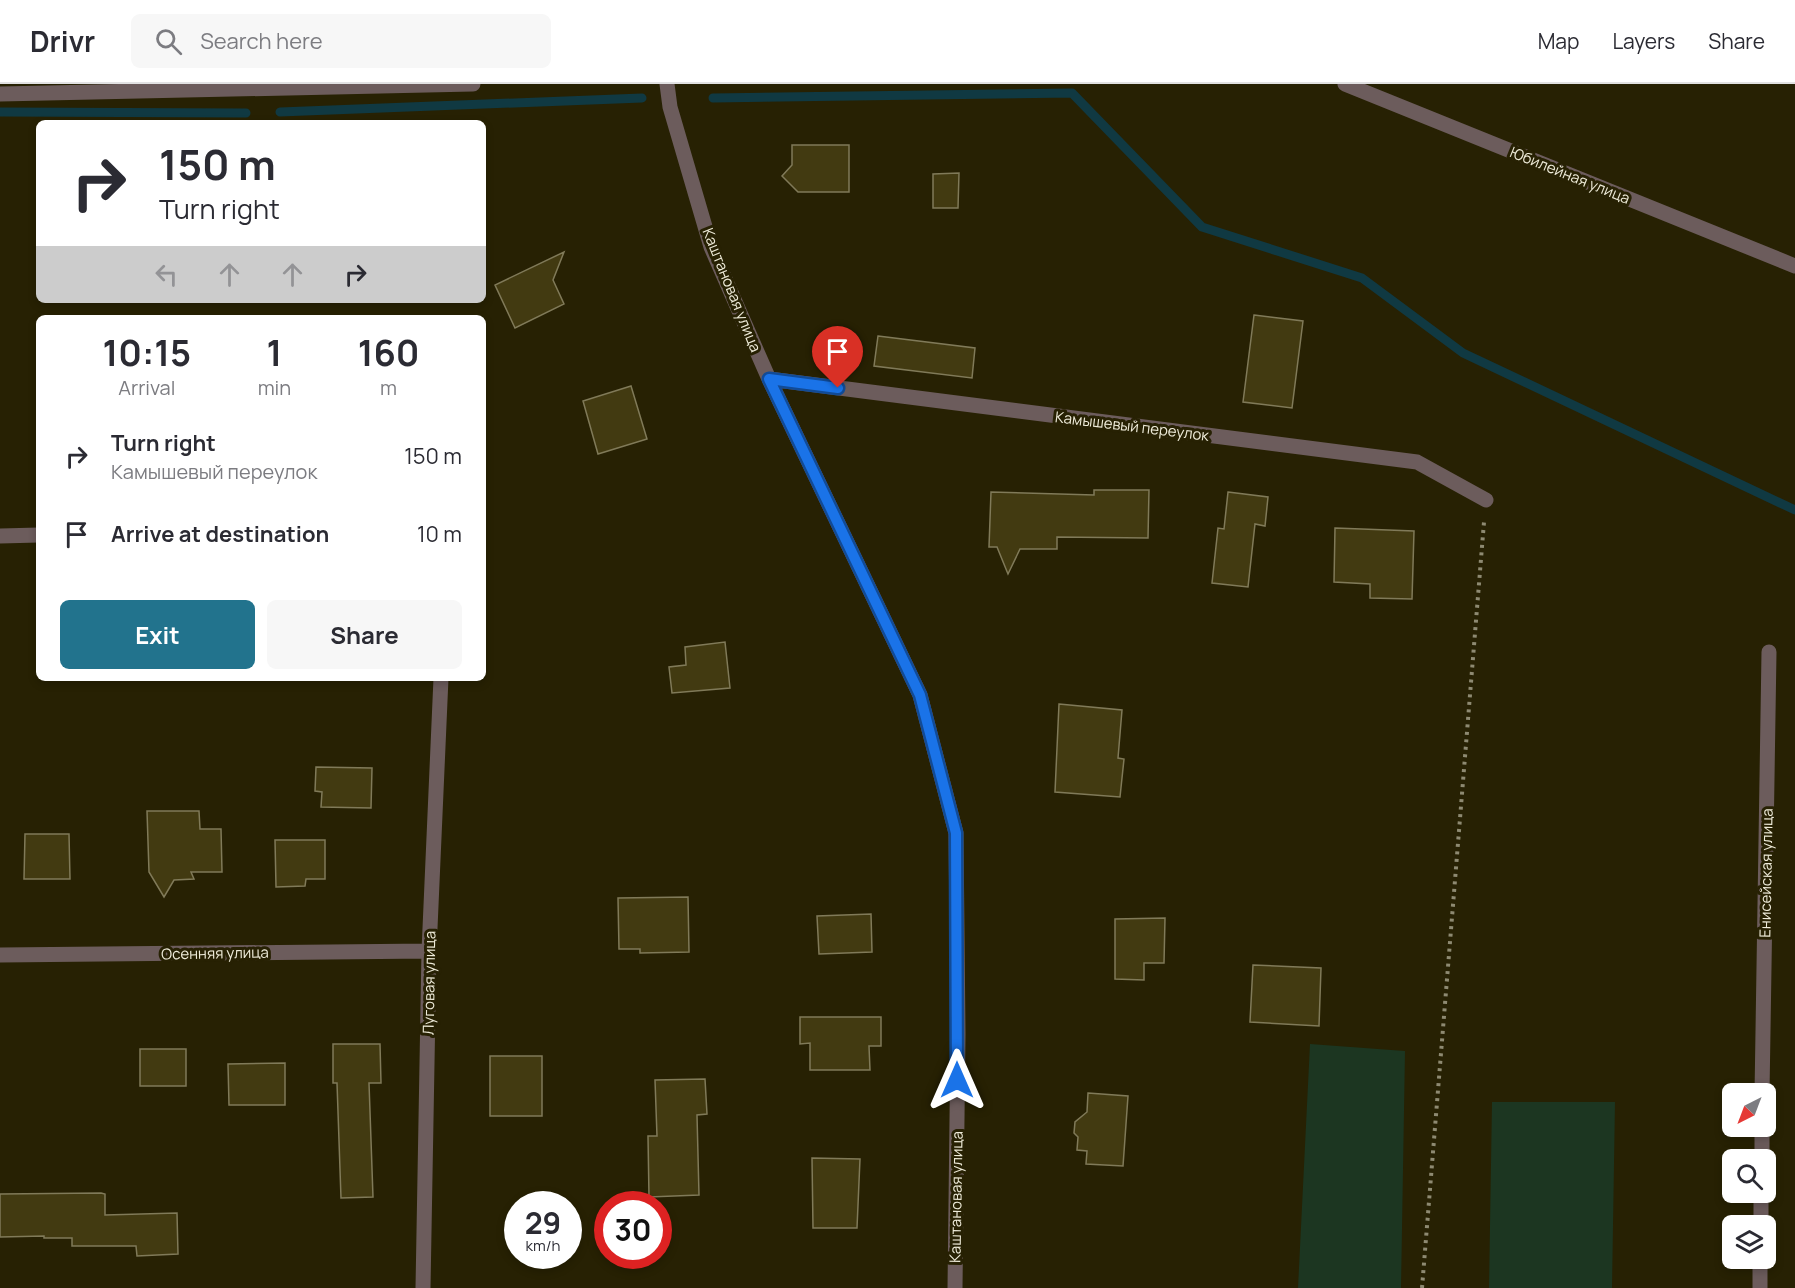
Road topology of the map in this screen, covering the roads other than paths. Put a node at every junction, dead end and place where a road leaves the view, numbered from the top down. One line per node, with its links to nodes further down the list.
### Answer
1 (473, 84): 4 (street)
2 (667, 84): 6 (street, Каштановая улица)
3 (1345, 84): 5 (street, Юбилейная улица)
4 (0, 94)
5 (1795, 266)
6 (769, 379): 7 (street, Камышевый переулок); 17 (street, Каштановая улица)
7 (1486, 500)
8 (36, 535): 9 (street)
9 (0, 536)
10 (1769, 652): 14 (street, Енисейская улица)
11 (441, 681): 12 (street, Луговая улица)
12 (429, 951): 13 (street, Осенняя улица); 16 (street, Луговая улица)
13 (0, 955)
14 (1762, 1083)
15 (1760, 1269): 18 (street)
16 (423, 1288)
17 (955, 1288)
18 (1760, 1288)

